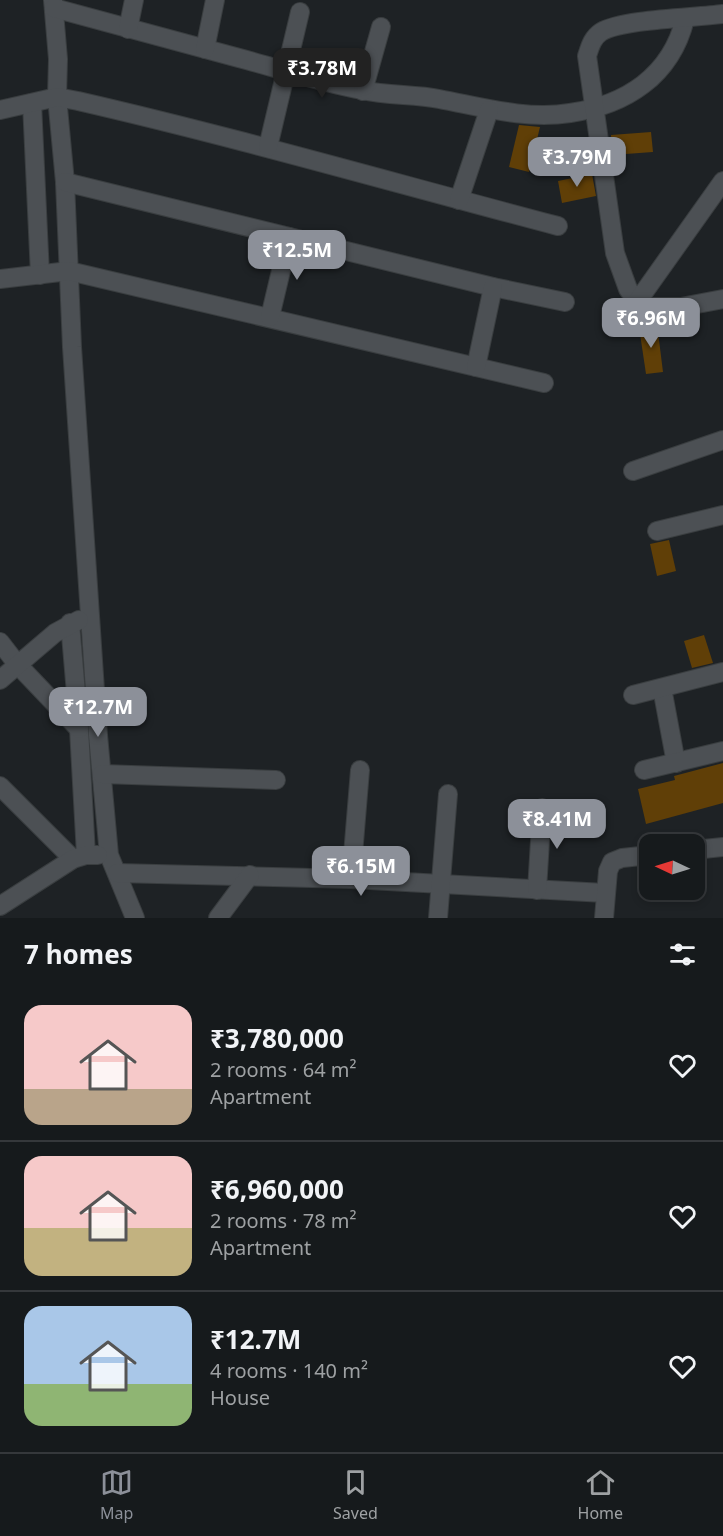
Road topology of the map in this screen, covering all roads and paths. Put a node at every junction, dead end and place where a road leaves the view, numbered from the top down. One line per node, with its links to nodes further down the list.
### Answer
1 (134, 0): 8 (street)
2 (215, 0): 9 (street)
3 (54, 4): 8 (street); 12 (street)
4 (300, 12): 10 (street)
5 (723, 14): 6 (street)
6 (685, 19): 14 (street); 14 (street)
7 (381, 27): 11 (street)
8 (128, 29): 9 (street)
9 (205, 49): 10 (street)
10 (285, 71): 11 (street); 17 (street)
11 (363, 91): 15 (street)
12 (57, 97): 13 (street); 17 (street); 19 (street)
13 (32, 103): 16 (street); 24 (street)
14 (596, 107): 15 (street); 29 (street)
15 (489, 110): 20 (street)
16 (0, 111)
17 (268, 147): 20 (street)
18 (723, 181): 29 (street)
19 (65, 182): 22 (street); 23 (street)
20 (459, 200): 21 (street)
21 (558, 226)
22 (289, 237): 26 (street); 30 (street)
23 (69, 271): 24 (street); 30 (street); 37 (street)
24 (40, 275): 25 (street)
25 (0, 279)
26 (493, 287): 28 (street); 31 (street)
27 (723, 299): 29 (street)
28 (566, 302)
29 (638, 302)
30 (270, 317): 31 (street)
31 (476, 367): 32 (street)
32 (544, 383)
33 (723, 440): 34 (street)
34 (633, 471)
35 (723, 514): 36 (street)
36 (657, 531)
37 (88, 616): 38 (street); 50 (street)
38 (69, 623): 40 (street); 45 (street)
39 (0, 642): 40 (street)
40 (17, 664): 42 (street); 45 (street)
41 (723, 672): 43 (street)
42 (0, 680)
43 (662, 688): 44 (street); 47 (street)
44 (633, 695)
45 (79, 729): 59 (street)
46 (723, 751): 47 (street)
47 (676, 763): 49 (street)
48 (360, 770): 62 (street)
49 (644, 771)
50 (102, 774): 51 (street); 57 (street)
51 (276, 780)
52 (0, 786): 59 (street)
53 (448, 794): 63 (street)
54 (542, 808): 64 (street)
55 (723, 847): 56 (street)
56 (705, 849)
57 (109, 855): 59 (street); 60 (street)
58 (639, 856): 65 (street)
59 (80, 857): 66 (street)
60 (117, 873): 61 (street); 67 (street)
61 (250, 875): 62 (street); 68 (street)
62 (351, 879): 63 (street)
63 (440, 885): 64 (street); 69 (street)
64 (537, 890): 65 (street)
65 (605, 893): 70 (street)
66 (0, 906)
67 (135, 918)
68 (218, 918)
69 (438, 918)
70 (604, 918)

